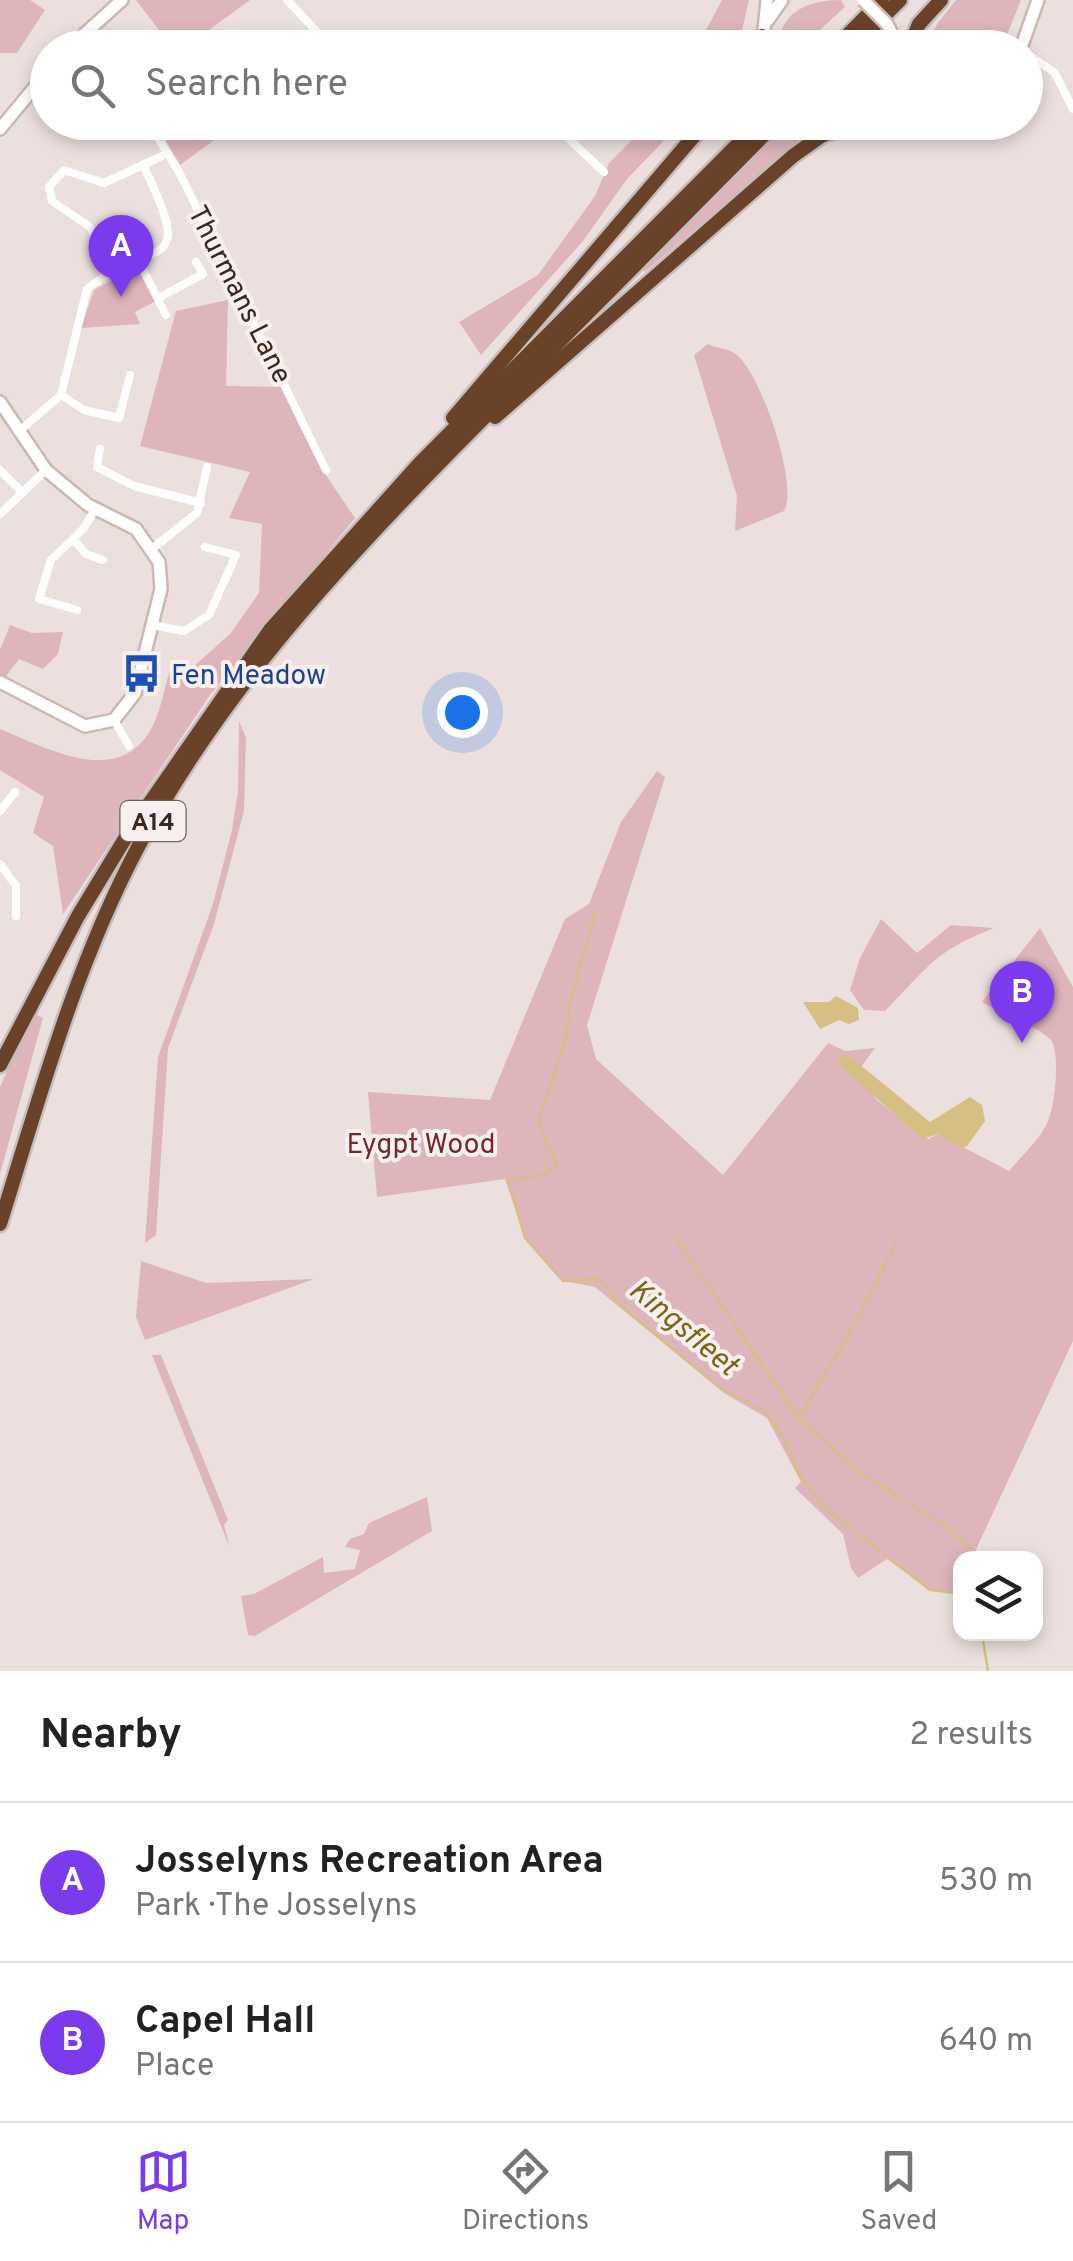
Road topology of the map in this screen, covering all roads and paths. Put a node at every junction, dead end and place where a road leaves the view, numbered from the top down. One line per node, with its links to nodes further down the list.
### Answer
1 (122, 0): 10 (street)
2 (288, 0): 11 (street)
3 (767, 0): 12 (street)
4 (782, 0): 13 (street)
5 (863, 0): 16 (street, bridge)
6 (882, 0): 14 (highway)
7 (900, 0): 15 (highway)
8 (941, 0): 17 (highway)
9 (1038, 0): 18 (street)
10 (89, 30)
11 (316, 30)
12 (763, 30)
13 (767, 30)
14 (853, 30)
15 (870, 30)
16 (890, 30)
17 (916, 30)
18 (1030, 30)
19 (1043, 65): 21 (street)
20 (30, 93): 22 (street)
21 (1073, 109)
22 (0, 129)
23 (158, 140): 47 (street, Thurmans Lane)
24 (570, 140): 31 (street)
25 (691, 140): 43 (highway, A14)
26 (742, 140): 43 (highway, A14)
27 (760, 140): 41 (highway, A14)
28 (815, 140): 41 (highway, A14)
29 (162, 156): 30 (street)
30 (143, 165): 32 (street); 34 (street)
31 (604, 172)
32 (139, 262): 34 (street); 35 (street)
33 (196, 262): 35 (street)
34 (113, 274): 38 (street)
35 (158, 298): 36 (street)
36 (166, 315)
37 (130, 375): 38 (street)
38 (61, 395): 40 (street)
39 (0, 402): 40 (street)
40 (18, 432): 46 (street)
41 (454, 448): 52 (highway, A14)
42 (100, 449): 49 (street)
43 (420, 463): 52 (highway, A14)
44 (208, 467): 49 (street)
45 (0, 470): 48 (street)
46 (46, 470): 48 (street); 50 (street)
47 (326, 470)
48 (22, 492): 51 (street)
49 (201, 503): 56 (street)
50 (94, 508): 54 (street); 56 (street)
51 (0, 514)
52 (377, 516): 53 (highway, A14)
53 (358, 536): 67 (highway, A14); 68 (highway, A14)
54 (74, 540): 57 (street); 58 (street)
55 (205, 547): 59 (street)
56 (153, 548): 59 (street)
57 (103, 560)
58 (77, 610)
59 (152, 625): 61 (street)
60 (0, 682): 61 (street)
61 (114, 720): 62 (street)
62 (128, 746)
63 (15, 792): 64 (street)
64 (0, 810)
65 (0, 864): 66 (street)
66 (16, 916)
67 (0, 1065)
68 (0, 1224)

